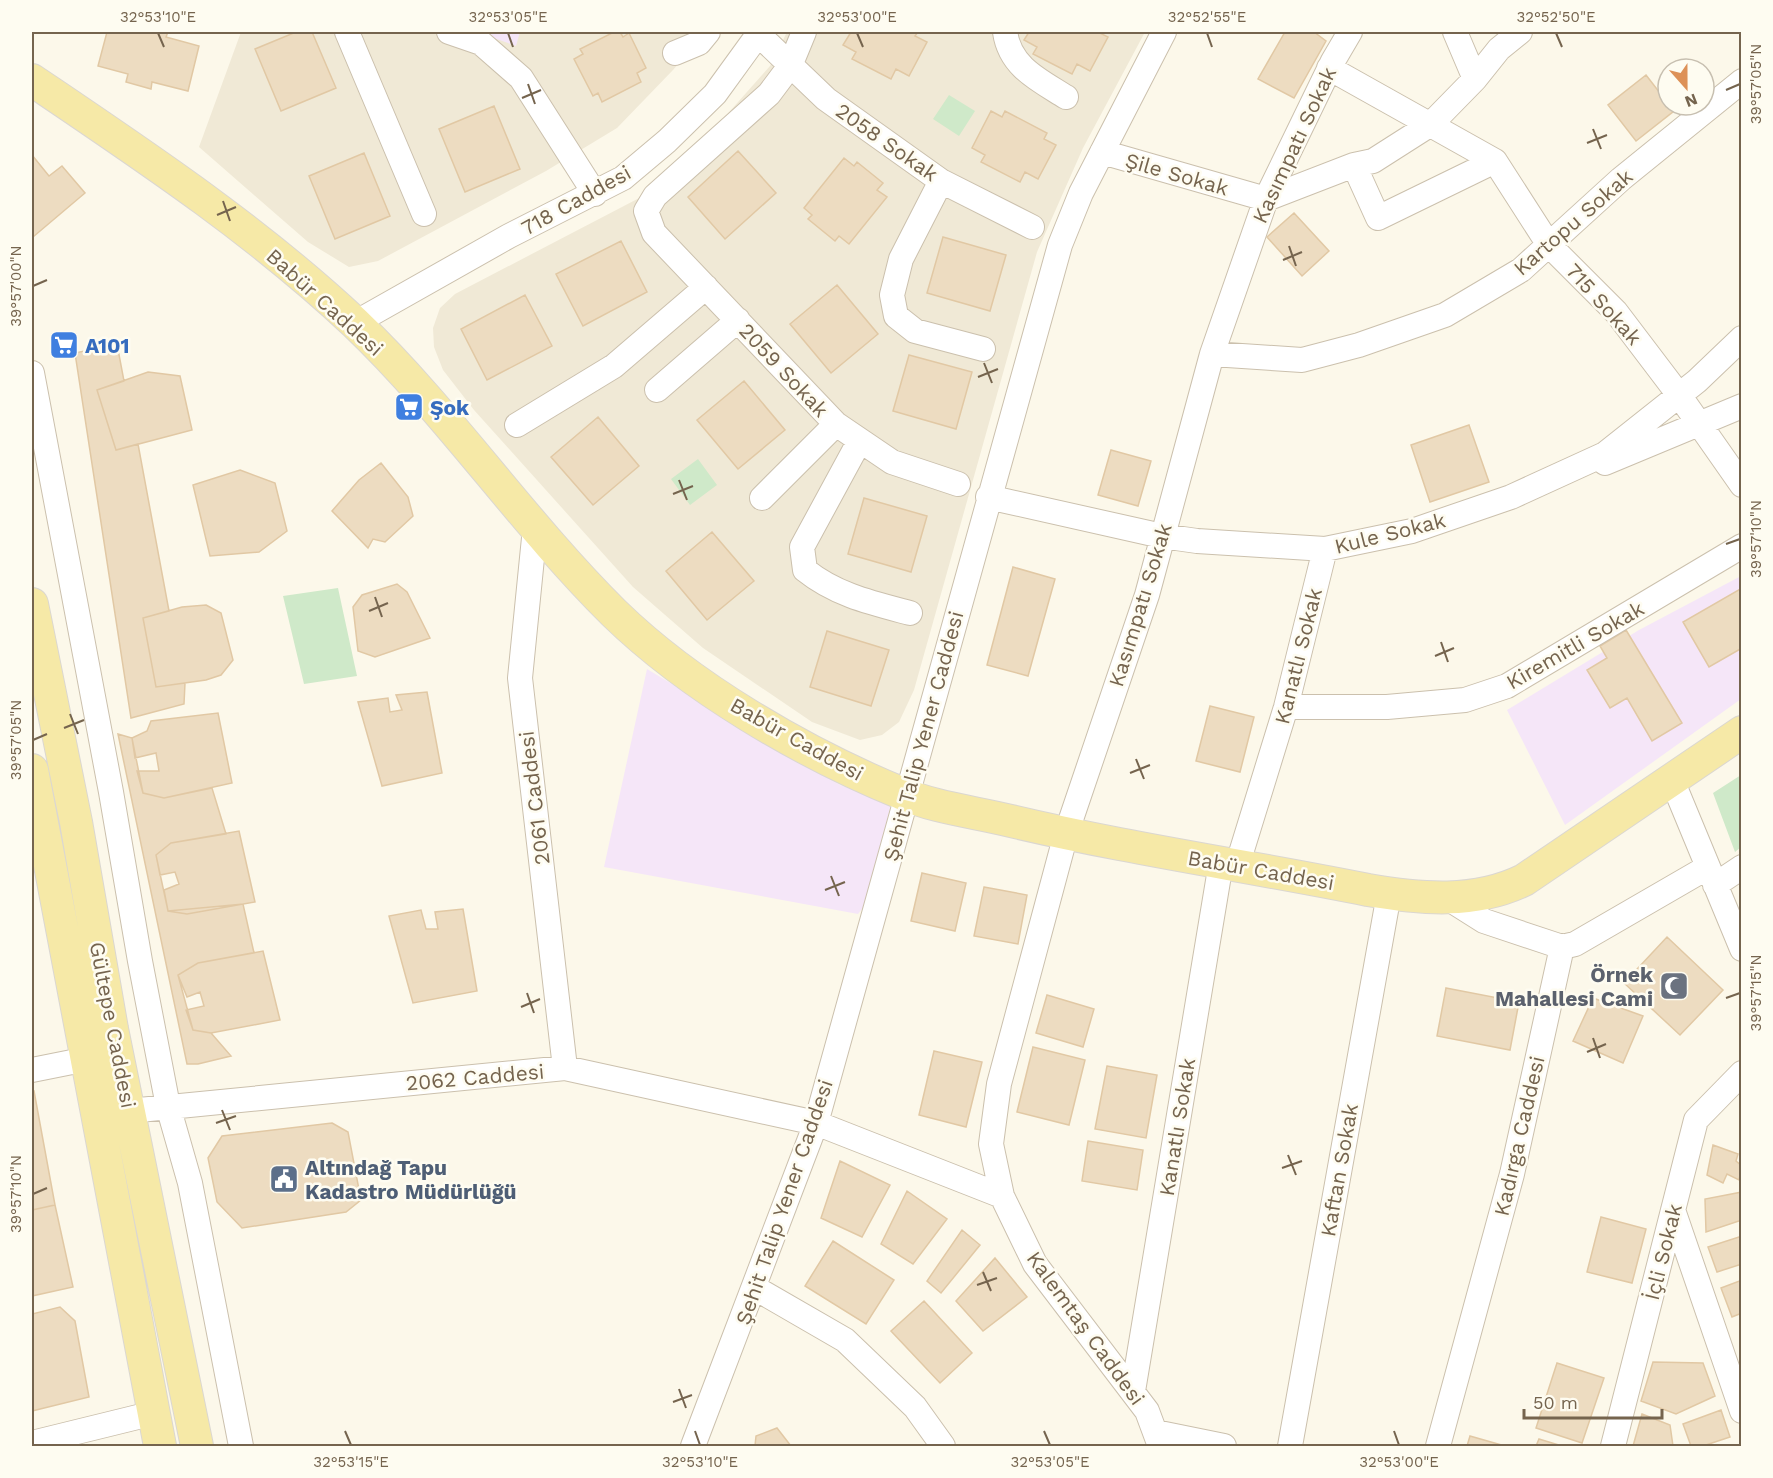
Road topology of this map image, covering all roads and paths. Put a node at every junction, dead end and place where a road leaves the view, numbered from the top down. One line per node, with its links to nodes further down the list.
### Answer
1 (347, 32): 25 (street)
2 (449, 32): 23 (street)
3 (708, 32): 11 (street)
4 (804, 32): 12 (street)
5 (1005, 32): 17 (street)
6 (1164, 32): 19 (street, Şehit Talip Yener Caddesi)
7 (1455, 32): 14 (street)
8 (1520, 32): 14 (street)
9 (759, 33): 12 (street, 2058 Sokak); 23 (street, 718 Caddesi)
10 (1346, 33): 13 (street, Kasımpatı Sokak)
11 (675, 53)
12 (790, 66): 22 (street, 2058 Sokak); 28 (street, 2059 Sokak)
13 (1329, 68): 18 (street, 715 Sokak); 24 (street, Kasımpatı Sokak)
14 (1475, 79): 18 (street)
15 (1742, 81): 27 (street, Kartopu Sokak)
16 (39, 88): 30 (main road, Babür Caddesi)
17 (1066, 97)
18 (1431, 124): 20 (street, 715 Sokak); 21 (street)
19 (1101, 152): 24 (street, Şile Sokak); 45 (street, Şehit Talip Yener Caddesi)
20 (1495, 161): 21 (street); 27 (street, 715 Sokak)
21 (1354, 165): 24 (street)
22 (941, 181): 26 (street, 2058 Sokak); 32 (street)
23 (595, 194): 30 (street, 718 Caddesi)
24 (1266, 199): 33 (street, Kasımpatı Sokak)
25 (424, 214)
26 (1032, 227)
27 (1549, 245): 33 (street, Kartopu Sokak); 36 (street, 715 Sokak)
28 (706, 287): 29 (street, 2059 Sokak); 39 (street)
29 (738, 320): 35 (street); 38 (street, 2059 Sokak)
30 (355, 323): 47 (main road, Babür Caddesi)
31 (1742, 338): 36 (street, Kule Sokak)
32 (983, 349)
33 (1212, 354): 48 (street, Kasımpatı Sokak)
34 (32, 373): 70 (street)
35 (657, 390)
36 (1680, 395): 40 (street, 715 Sokak); 42 (street, Kule Sokak)
37 (1742, 406): 40 (street)
38 (836, 424): 41 (street, 2059 Sokak); 46 (street)
39 (517, 425)
40 (1699, 425): 42 (street); 44 (street, 715 Sokak)
41 (859, 442): 43 (street, 2059 Sokak); 52 (street)
42 (1568, 471): 50 (street, Kule Sokak)
43 (958, 484)
44 (1742, 485)
45 (988, 496): 48 (street, Kule Sokak); 57 (street, Şehit Talip Yener Caddesi)
46 (762, 498)
47 (535, 528): 57 (main road, Babür Caddesi); 67 (street, 2061 Caddesi)
48 (1162, 536): 50 (street, Kule Sokak); 58 (street, Kasımpatı Sokak)
49 (1742, 546): 53 (street, Kiremitli Sokak)
50 (1325, 549): 53 (street, Kanatlı Sokak)
51 (32, 604): 71 (main road, Gültepe Caddesi)
52 (910, 613)
53 (1286, 707): 59 (street, Kanatlı Sokak)
54 (1742, 732): 56 (main road, Babür Caddesi)
55 (32, 770): 66 (main road, Gültepe Caddesi)
56 (1672, 780): 61 (street); 63 (main road, Babür Caddesi)
57 (907, 796): 58 (main road, Babür Caddesi); 72 (street, Şehit Talip Yener Caddesi)
58 (1066, 834): 59 (main road, Babür Caddesi); 73 (street, Kasımpatı Sokak)
59 (1229, 865): 62 (main road, Babür Caddesi); 76 (street, Kanatlı Sokak)
60 (1742, 867): 61 (street)
61 (1712, 876): 64 (street); 65 (street)
62 (1389, 894): 63 (main road, Babür Caddesi); 87 (street, Kaftan Sokak)
63 (1446, 897): 64 (street)
64 (1562, 947): 88 (street, Kadırga Caddesi)
65 (1742, 949)
66 (87, 1059): 68 (street); 78 (main road, Gültepe Caddesi)
67 (565, 1068): 70 (street, 2062 Caddesi); 72 (street, 2062 Caddesi)
68 (32, 1070)
69 (1742, 1073): 74 (street, İçli Sokak)
70 (168, 1106): 71 (street, 2062 Caddesi); 84 (street)
71 (129, 1111): 83 (main road, Gültepe Caddesi)
72 (816, 1123): 73 (street); 75 (street, Şehit Talip Yener Caddesi)
73 (1002, 1196): 76 (street, Kalemtaş Caddesi)
74 (1673, 1210): 77 (street); 89 (street, İçli Sokak)
75 (755, 1288): 81 (street, Şehit Talip Yener Caddesi); 85 (street)
76 (1133, 1391): 79 (street, Kalemtaş Caddesi)
77 (1742, 1411)
78 (154, 1413): 80 (street); 82 (main road, Gültepe Caddesi)
79 (1157, 1439): 86 (street)
80 (32, 1443)
81 (695, 1445)
82 (160, 1446)
83 (197, 1446)
84 (242, 1446)
85 (943, 1446)
86 (1224, 1446)
87 (1290, 1446)
88 (1438, 1446)
89 (1613, 1446)

